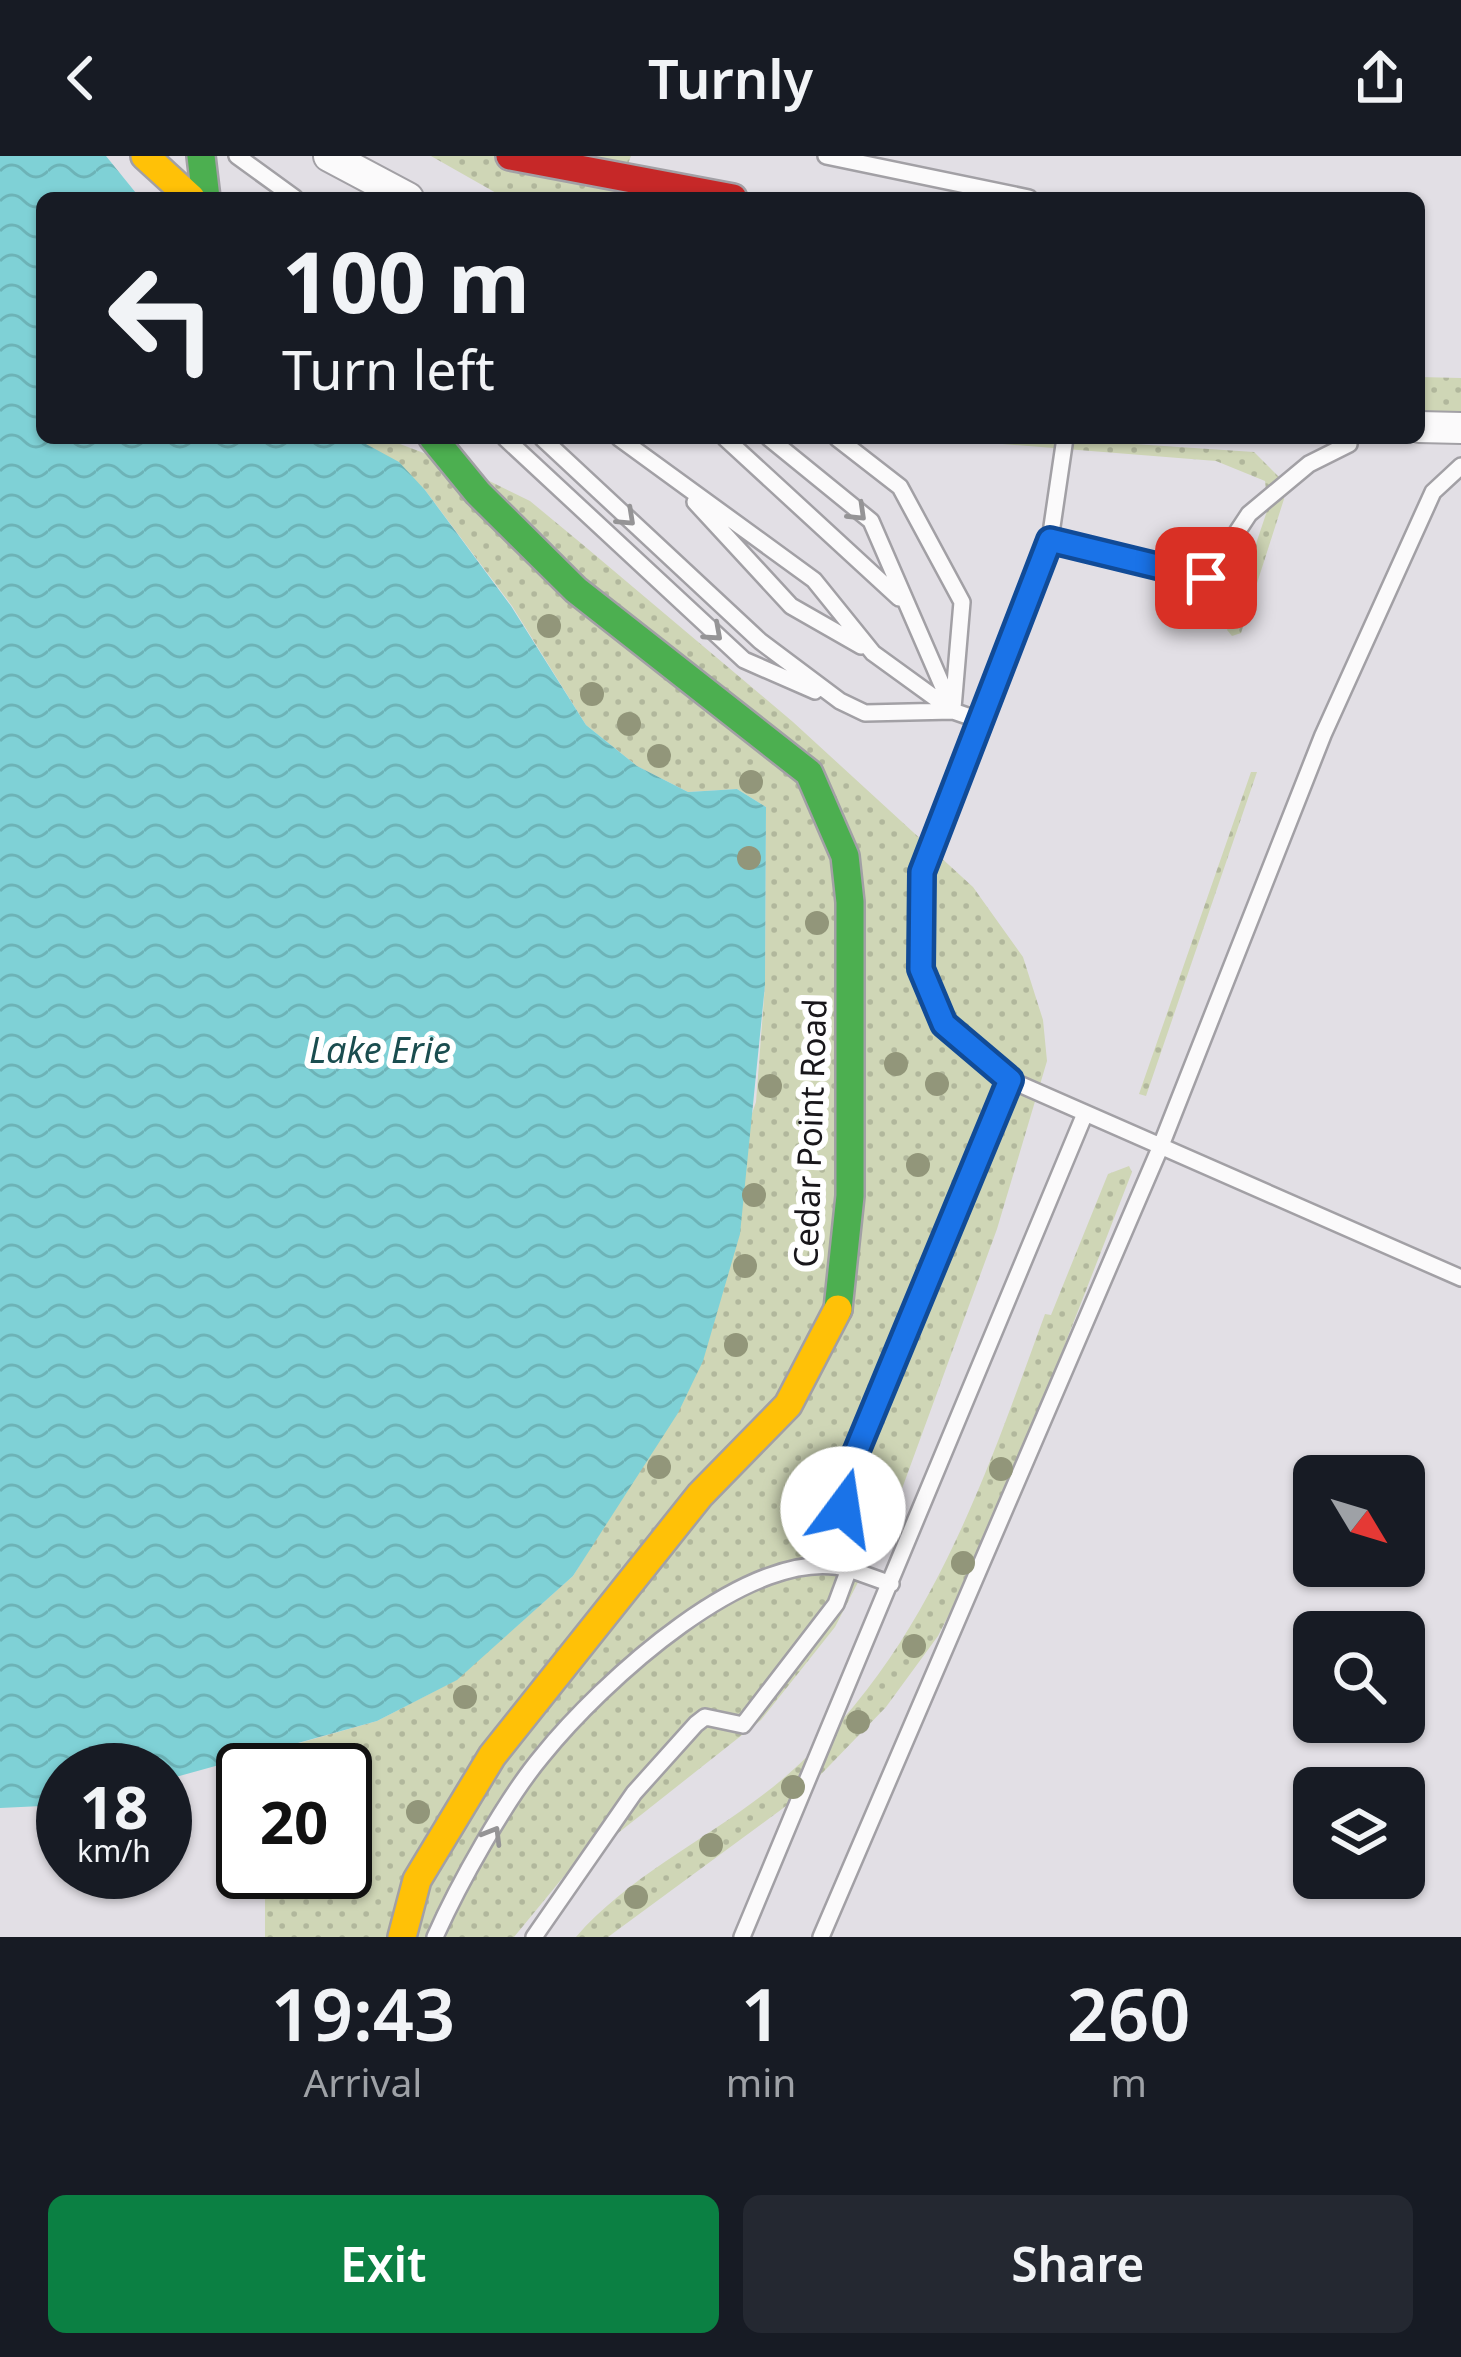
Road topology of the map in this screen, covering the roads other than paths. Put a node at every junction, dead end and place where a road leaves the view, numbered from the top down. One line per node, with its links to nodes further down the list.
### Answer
1 (146, 156): 7 (street)
2 (201, 156): 8 (street)
3 (237, 156): 9 (lane)
4 (329, 156): 10 (street)
5 (510, 156): 11 (street)
6 (826, 156): 12 (lane)
7 (185, 192)
8 (205, 192)
9 (287, 192)
10 (397, 192)
11 (701, 192)
12 (1000, 192)
13 (1425, 427): 14 (street)
14 (1461, 428)
15 (438, 444): 38 (street, Cedar Point Road)
16 (512, 444): 29 (lane, one-way to 29)
17 (548, 444): 29 (lane, one-way to 29)
18 (627, 444): 25 (lane)
19 (731, 444): 27 (lane)
20 (776, 444): 27 (lane, one-way to 27)
21 (845, 444): 30 (lane)
22 (1064, 444): 26 (lane)
23 (1349, 444): 26 (lane)
24 (1461, 466): 34 (lane)
25 (673, 478): 28 (lane); 28 (lane)
26 (1050, 540): 31 (lane)
27 (905, 604): 30 (lane)
28 (873, 653): 30 (lane)
29 (840, 701): 30 (lane)
30 (953, 711): 31 (lane)
31 (982, 721): 32 (lane)
32 (1010, 1080): 33 (lane); 36 (lane)
33 (1084, 1116): 34 (lane); 37 (lane)
34 (1160, 1148): 35 (lane); 42 (lane)
35 (1461, 1278)
36 (850, 1569): 37 (lane); 39 (lane, one-way to 36); 40 (lane)
37 (891, 1583): 41 (lane)
38 (402, 1937)
39 (435, 1937)
40 (534, 1937)
41 (742, 1937)
42 (821, 1937)

